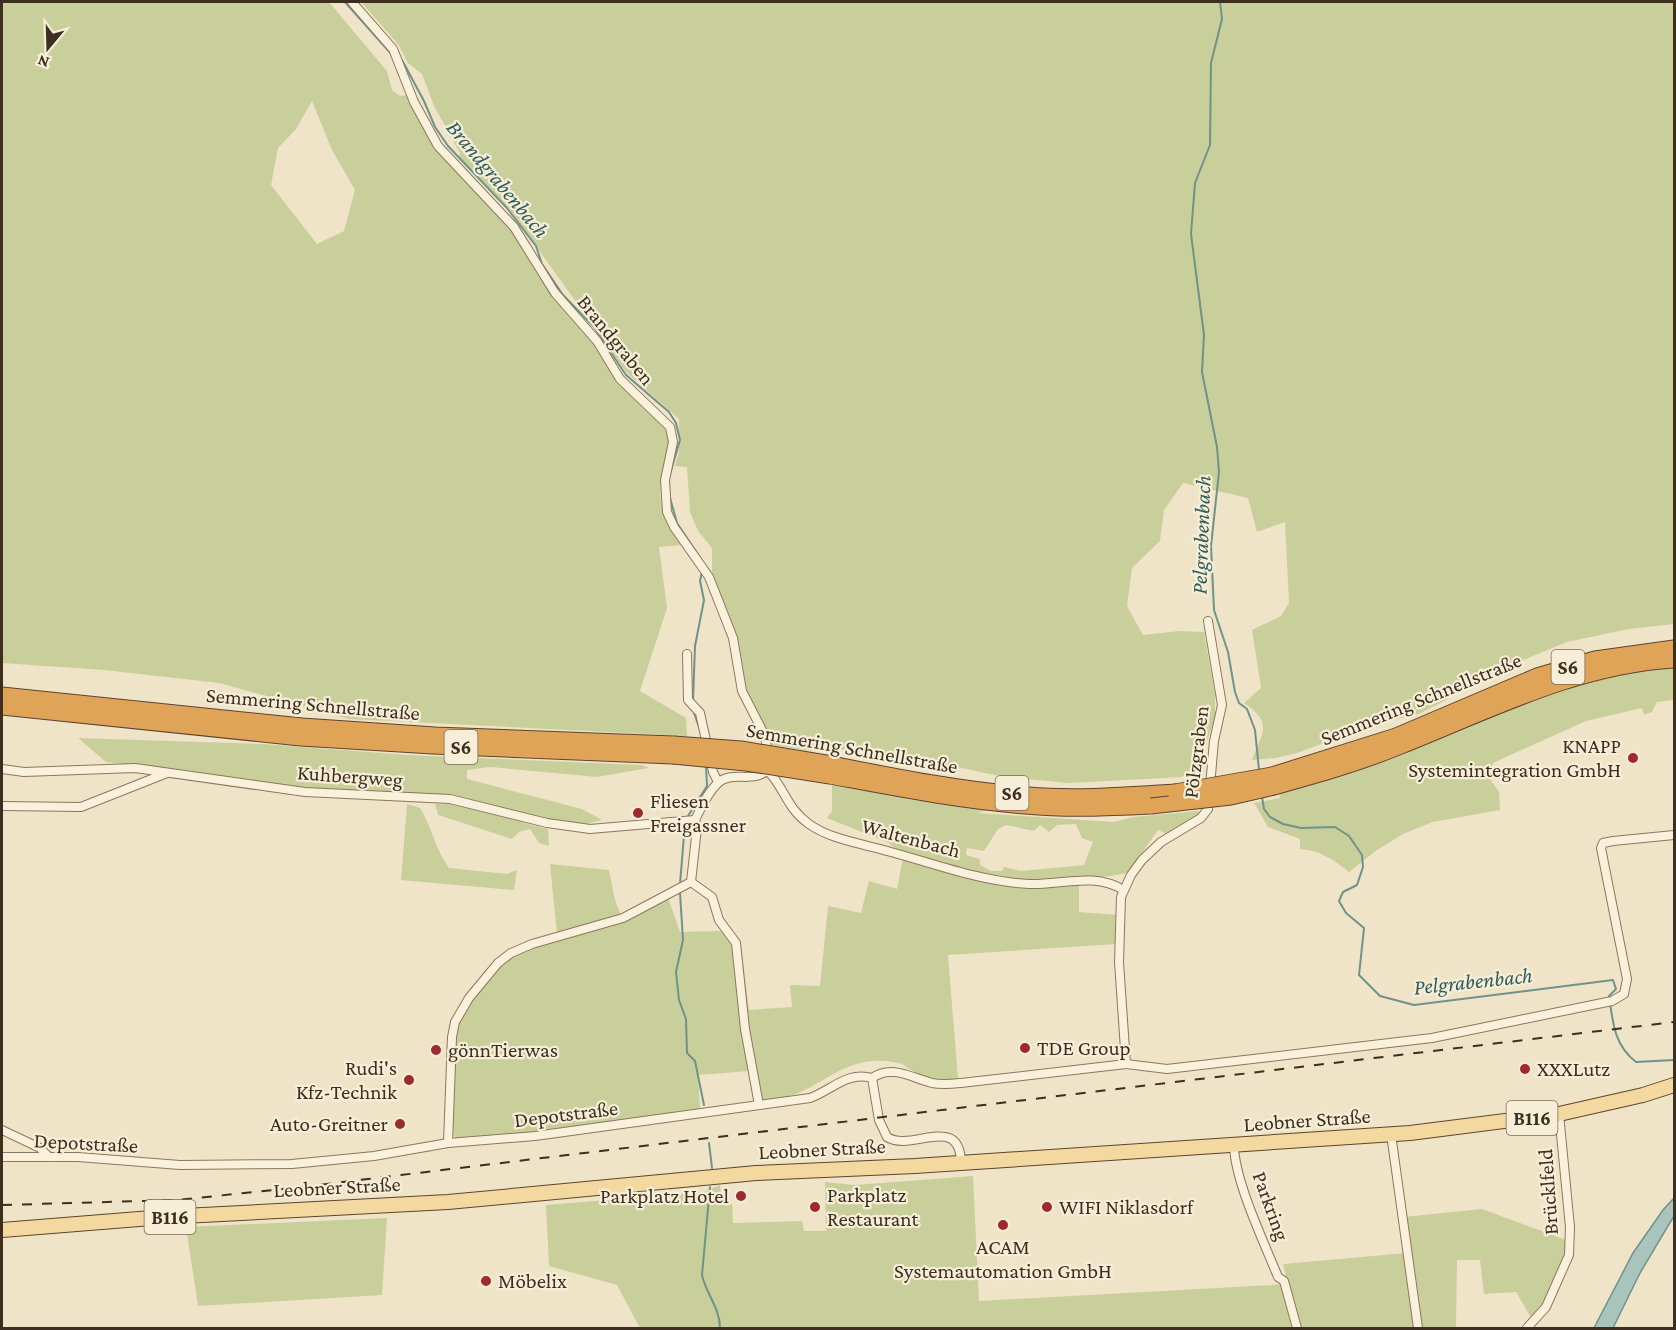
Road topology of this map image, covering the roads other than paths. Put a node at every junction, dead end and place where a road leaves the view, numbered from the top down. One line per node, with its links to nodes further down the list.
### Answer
1 (352, 2): 10 (street, Brandgraben)
2 (1208, 621): 19 (street, Pölzgraben)
3 (1674, 648): 13 (highway, Semmering Schnellstraße / S6)
4 (687, 654): 14 (street)
5 (1674, 660): 13 (highway, Semmering Schnellstraße / S6)
6 (2, 695): 8 (highway, Semmering Schnellstraße / S6)
7 (2, 707): 8 (highway, Semmering Schnellstraße / S6)
8 (673, 750): 11 (highway, Semmering Schnellstraße / S6, bridge)
9 (2, 769): 12 (street, Kuhbergweg)
10 (767, 770): 14 (street); 19 (street, Waltenbach)
11 (831, 770): 13 (highway, Semmering Schnellstraße / S6, bridge); 13 (highway, Semmering Schnellstraße / S6, bridge)
12 (167, 772): 15 (street); 16 (street, Kuhbergweg)
13 (1273, 781)
14 (718, 782): 16 (street)
15 (2, 806)
16 (695, 820): 18 (street)
17 (1674, 835): 20 (street, Depotstraße)
18 (691, 882): 23 (street); 27 (street)
19 (1123, 890): 20 (street, Pölzgraben)
20 (1126, 1065): 21 (street, Depotstraße)
21 (872, 1078): 23 (street, Depotstraße); 31 (street)
22 (1674, 1085): 24 (main road, Leobner Straße / B116)
23 (759, 1105): 27 (street, Depotstraße)
24 (1559, 1114): 26 (main road, Leobner Straße / B116); 35 (street, Brücklfeld)
25 (2, 1130): 30 (street)
26 (1391, 1134): 28 (main road, Leobner Straße / B116); 34 (street)
27 (448, 1143): 30 (street, Depotstraße)
28 (1234, 1146): 31 (main road, Leobner Straße / B116); 33 (street, Parkring)
29 (2, 1157): 30 (street, Depotstraße)
30 (50, 1157)
31 (961, 1163): 32 (main road, Leobner Straße / B116)
32 (2, 1230)
33 (1297, 1329)
34 (1418, 1329)
35 (1527, 1329)

